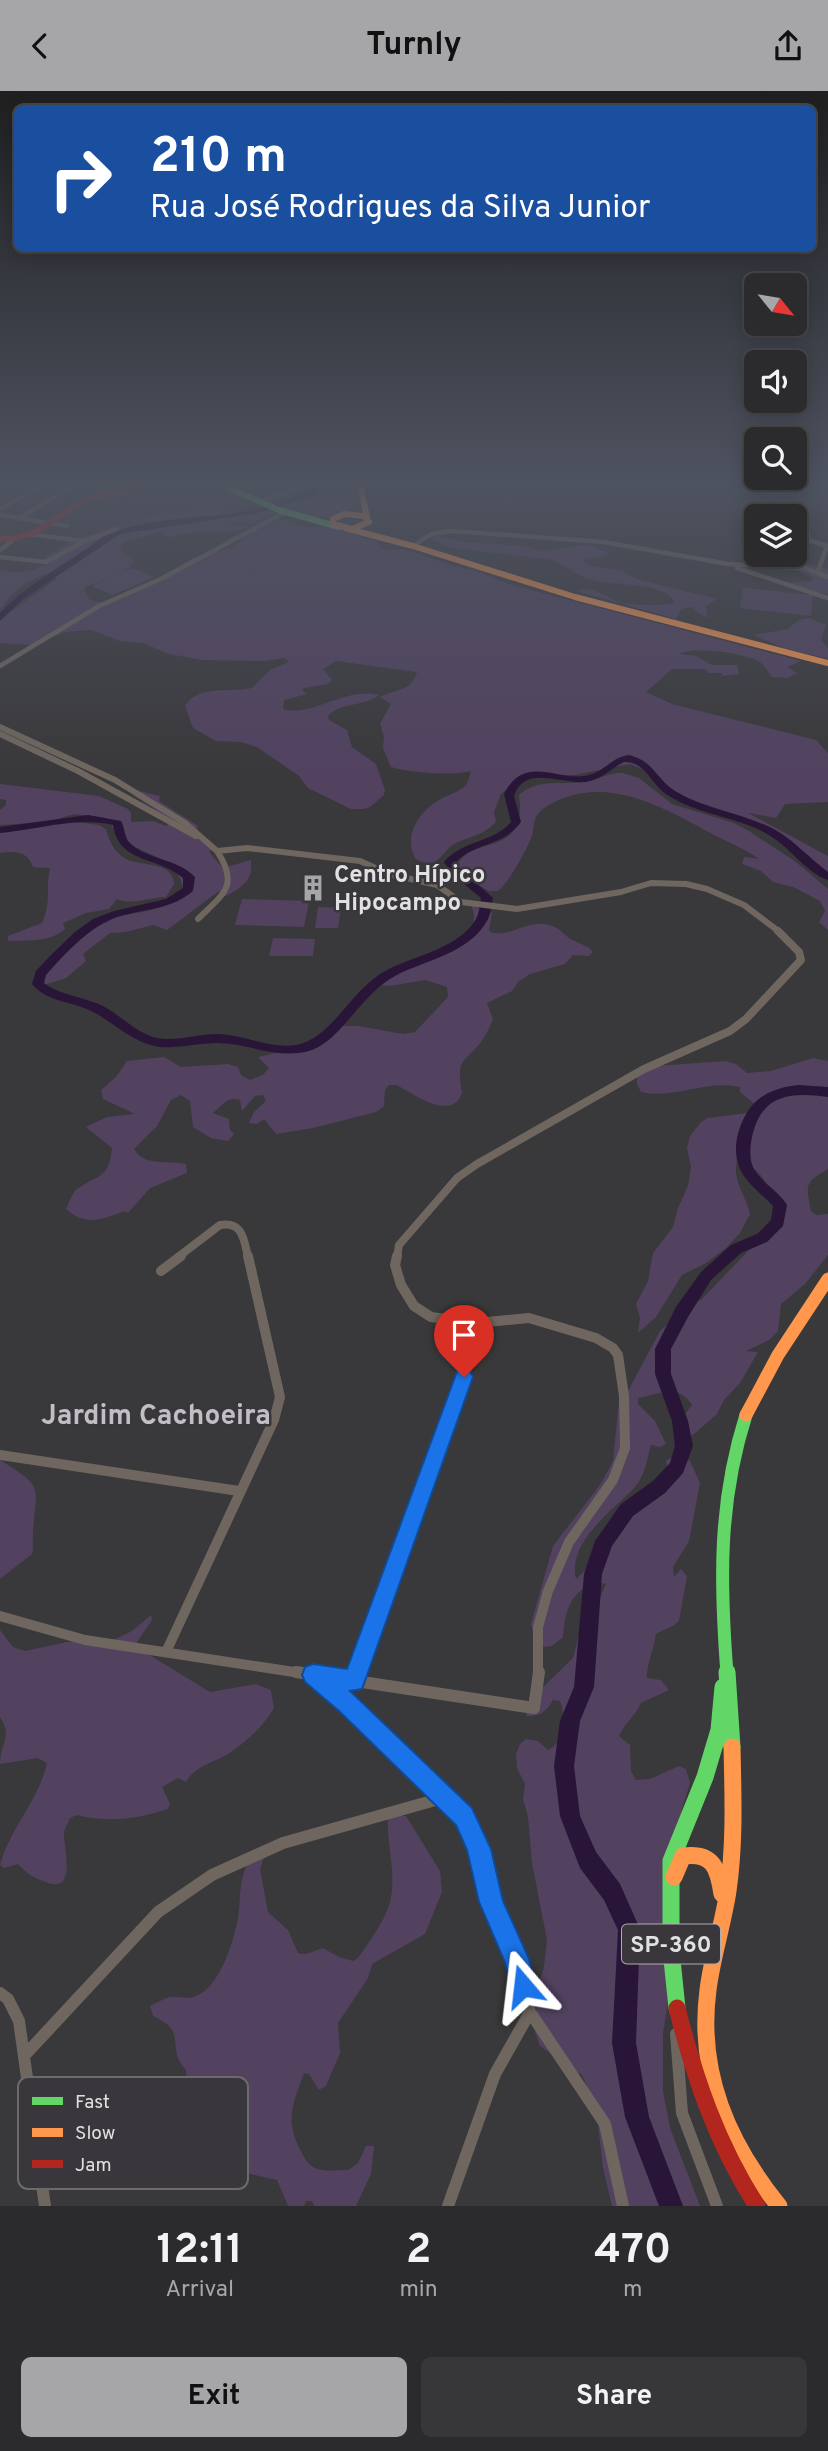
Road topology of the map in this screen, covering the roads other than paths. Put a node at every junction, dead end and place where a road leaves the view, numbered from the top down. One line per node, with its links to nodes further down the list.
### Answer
1 (161, 579): 6 (street)
2 (516, 579): 5 (main road)
3 (770, 579): 4 (street)
4 (828, 599)
5 (828, 663)
6 (0, 664)
7 (0, 727): 9 (street)
8 (0, 734): 9 (street)
9 (202, 840): 10 (street)
10 (220, 852): 11 (street); 21 (street)
11 (198, 919)
12 (161, 1271): 16 (street)
13 (828, 1279): 19 (main road, SP-360)
14 (473, 1352): 21 (street)
15 (0, 1455): 16 (street)
16 (239, 1491): 18 (street)
17 (0, 1616): 18 (street)
18 (166, 1652): 20 (street)
19 (725, 1673): 23 (main road, SP-360); 24 (main road, SP-360)
20 (313, 1675): 21 (street); 22 (street)
21 (354, 1681)
22 (446, 1797): 27 (street); 28 (street)
23 (669, 1900): 24 (main road); 26 (main road, SP-360)
24 (724, 1911): 34 (main road, SP-360)
25 (0, 1993): 28 (street)
26 (676, 2006): 32 (street); 33 (main road, SP-360)
27 (530, 2013): 30 (street); 31 (street)
28 (24, 2056): 29 (street)
29 (27, 2077)
30 (448, 2206)
31 (623, 2206)
32 (717, 2206)
33 (757, 2206)
34 (779, 2206)

